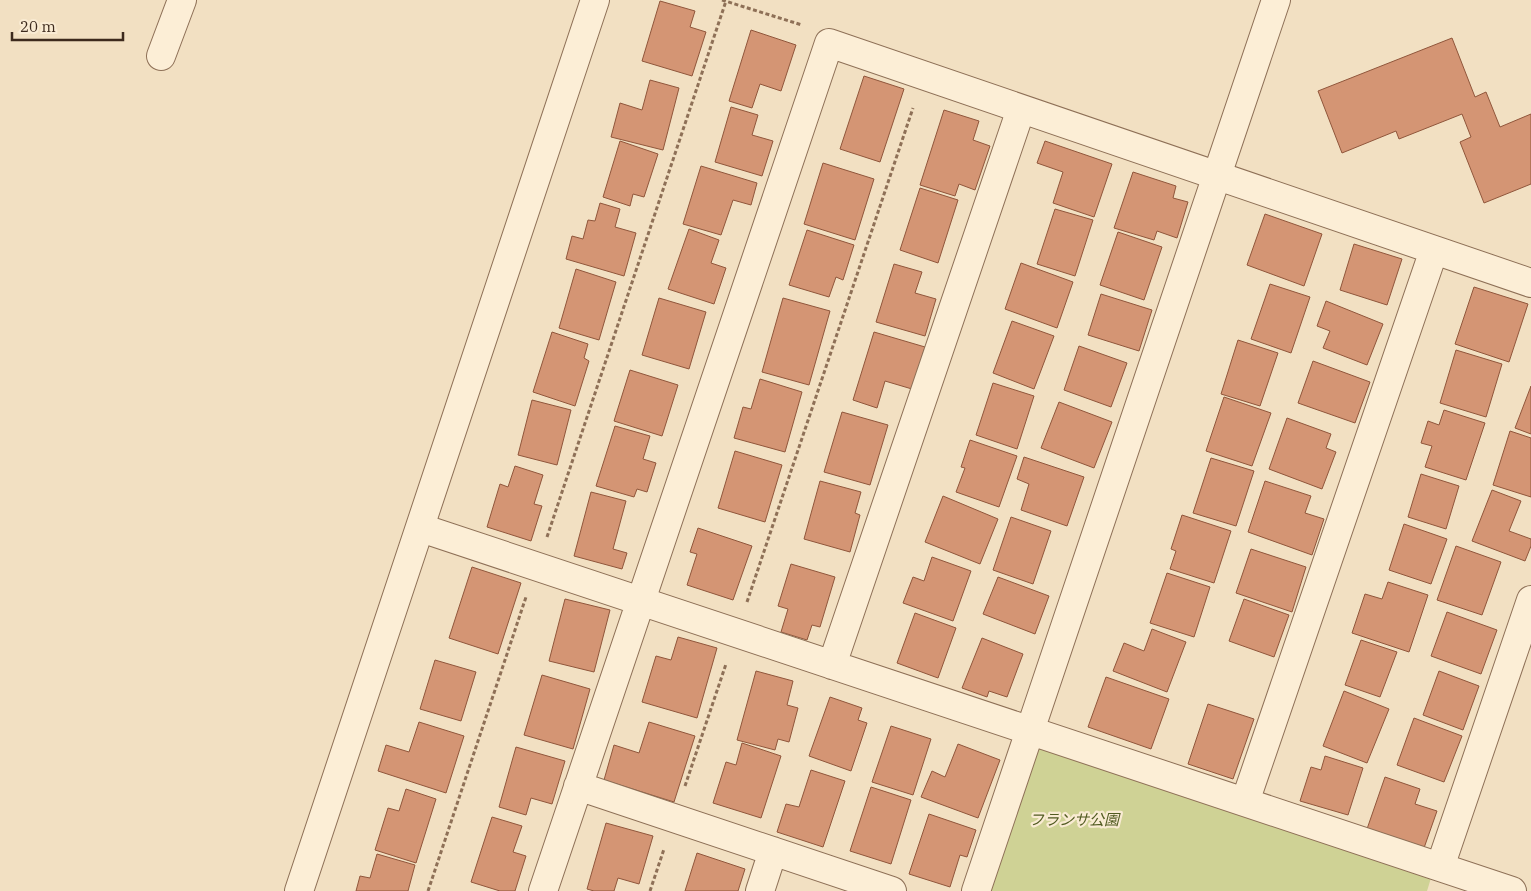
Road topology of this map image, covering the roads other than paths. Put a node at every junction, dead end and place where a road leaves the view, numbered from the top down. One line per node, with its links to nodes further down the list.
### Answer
1 (182, 0): 4 (street)
2 (595, 0): 9 (street)
3 (1276, 0): 6 (street)
4 (161, 56)
5 (1021, 109): 6 (street); 11 (street); 12 (street)
6 (1217, 176): 7 (street); 13 (street)
7 (1434, 250): 8 (street); 15 (street)
8 (1531, 283)
9 (421, 528): 11 (street); 18 (street)
10 (1531, 600): 17 (street)
11 (640, 601): 12 (street); 14 (street)
12 (832, 665): 13 (street)
13 (1030, 730): 15 (street); 22 (street)
14 (578, 786): 16 (street); 19 (street)
15 (1245, 802): 17 (street)
16 (773, 851): 20 (street); 21 (street)
17 (1440, 867): 23 (street)
18 (299, 891)
19 (542, 891)
20 (760, 891)
21 (892, 891)
22 (976, 891)
23 (1512, 891)

